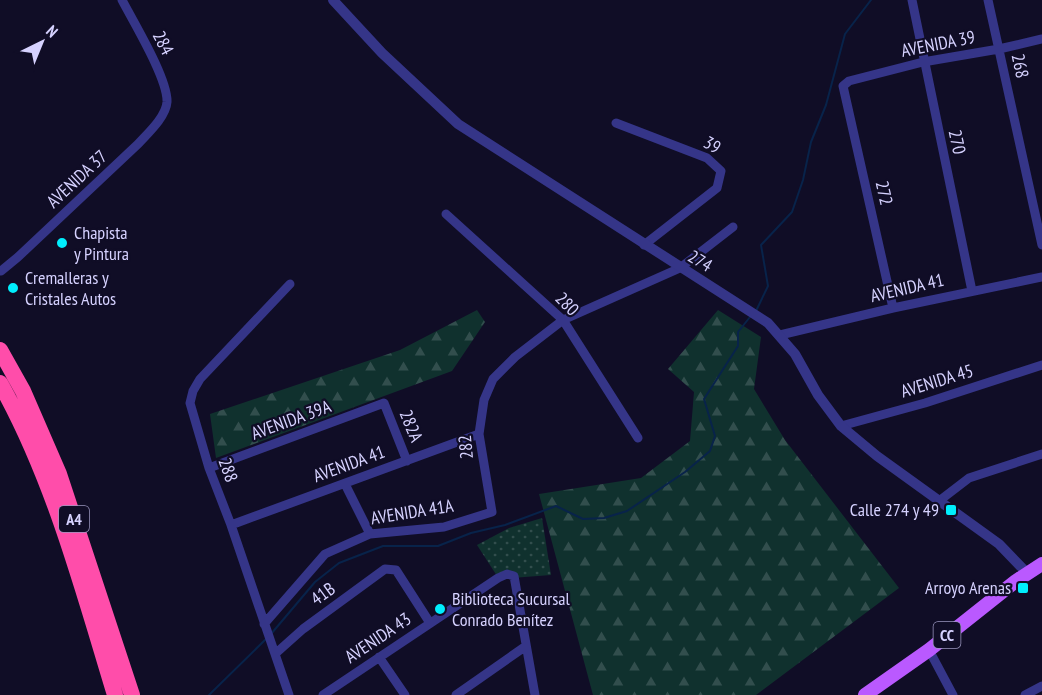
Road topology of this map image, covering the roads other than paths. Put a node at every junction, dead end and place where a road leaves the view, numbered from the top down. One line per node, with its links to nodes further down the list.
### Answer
1 (122, 0): 9 (street, 284)
2 (333, 0): 13 (street, 274)
3 (912, 0): 7 (street, 270)
4 (988, 0): 6 (street, 268)
5 (1042, 39): 6 (street, AVENIDA 39)
6 (999, 49): 7 (street, AVENIDA 39); 14 (street, 268)
7 (923, 62): 8 (street, AVENIDA 39); 19 (street, 270)
8 (843, 86): 20 (street, 272)
9 (167, 104): 16 (street, AVENIDA 37)
10 (616, 123): 13 (street, 39)
11 (446, 214): 21 (street, 280)
12 (732, 226): 15 (street)
13 (644, 245): 15 (street, 274)
14 (1042, 245)
15 (680, 268): 21 (street); 22 (street, 274)
16 (1, 271)
17 (1042, 277): 19 (street, AVENIDA 41)
18 (290, 284): 32 (street, 288)
19 (972, 291): 20 (street, AVENIDA 41)
20 (893, 308): 22 (street, AVENIDA 41)
21 (563, 320): 28 (street, 282); 29 (street, 280)
22 (780, 336): 27 (street, 274)
23 (0, 350): 48 (highway, A4)
24 (1042, 364): 27 (street, AVENIDA 45)
25 (2, 387): 47 (highway, A4)
26 (384, 403): 31 (street, 282A); 32 (street, AVENIDA 39A)
27 (842, 426): 34 (street, 274)
28 (479, 435): 31 (street, AVENIDA 41); 35 (street, 282)
29 (638, 438)
30 (1042, 454): 34 (street)
31 (407, 461): 33 (street, AVENIDA 41)
32 (209, 468): 36 (street, 288)
33 (345, 484): 36 (street, AVENIDA 41); 37 (street)
34 (939, 501): 39 (street, 274)
35 (492, 512): 37 (street, AVENIDA 41A)
36 (231, 525): 41 (street, 288)
37 (370, 534): 41 (street, AVENIDA 41A)
38 (1042, 564): 39 (main road, CC)
39 (1027, 573): 43 (main road, CC)
40 (430, 623): 42 (street, AVENIDA 43); 44 (street, 41B); 45 (street, AVENIDA 43)
41 (264, 624): 44 (street, 288)
42 (526, 646): 52 (street); 53 (street)
43 (929, 650): 54 (main road, CC); 55 (street)
44 (275, 654): 49 (street, 288)
45 (379, 657): 50 (street, AVENIDA 43); 51 (street)
46 (1042, 686): 56 (street)
47 (115, 695)
48 (132, 695)
49 (289, 695)
50 (323, 695)
51 (405, 695)
52 (456, 695)
53 (535, 695)
54 (865, 695)
55 (953, 695)
56 (1025, 695)

